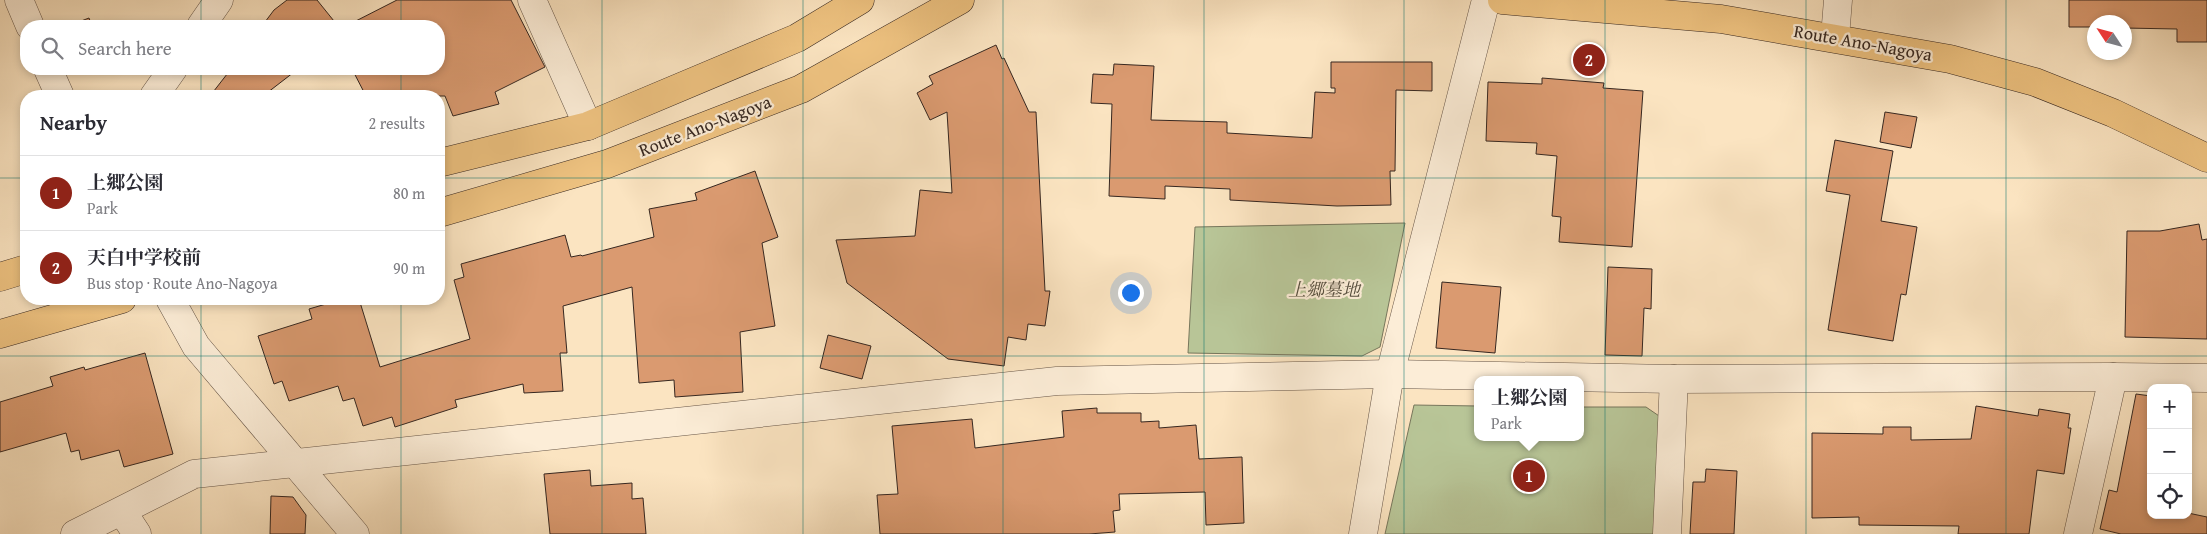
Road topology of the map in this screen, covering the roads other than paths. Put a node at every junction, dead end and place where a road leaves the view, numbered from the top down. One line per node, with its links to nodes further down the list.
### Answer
1 (19, 0): 9 (street)
2 (219, 0): 10 (street)
3 (532, 0): 16 (street)
4 (860, 0): 16 (main road)
5 (1486, 0): 25 (street)
6 (1502, 0): 11 (main road, Route Ano-Nagoya)
7 (1838, 0): 11 (street)
8 (962, 1): 19 (main road, Route Ano-Nagoya)
9 (27, 20)
10 (205, 20)
11 (1834, 37): 17 (main road, Route Ano-Nagoya)
12 (51, 75): 14 (street)
13 (168, 75): 15 (street)
14 (57, 90)
15 (158, 90)
16 (588, 126): 18 (main road)
17 (2207, 158)
18 (445, 162)
19 (445, 211)
20 (20, 271): 21 (main road)
21 (0, 277)
22 (101, 305): 24 (main road)
23 (173, 305): 31 (street)
24 (0, 334)
25 (1390, 374): 26 (street); 31 (street); 36 (street)
26 (1504, 376)
27 (1584, 377): 30 (street)
28 (2113, 377): 29 (street); 30 (street); 38 (street)
29 (2207, 378)
30 (1674, 379): 37 (street)
31 (294, 462): 32 (street); 35 (street)
32 (122, 511): 33 (street); 34 (street)
33 (75, 534)
34 (137, 534)
35 (355, 534)
36 (1363, 534)
37 (1667, 534)
38 (2078, 534)

